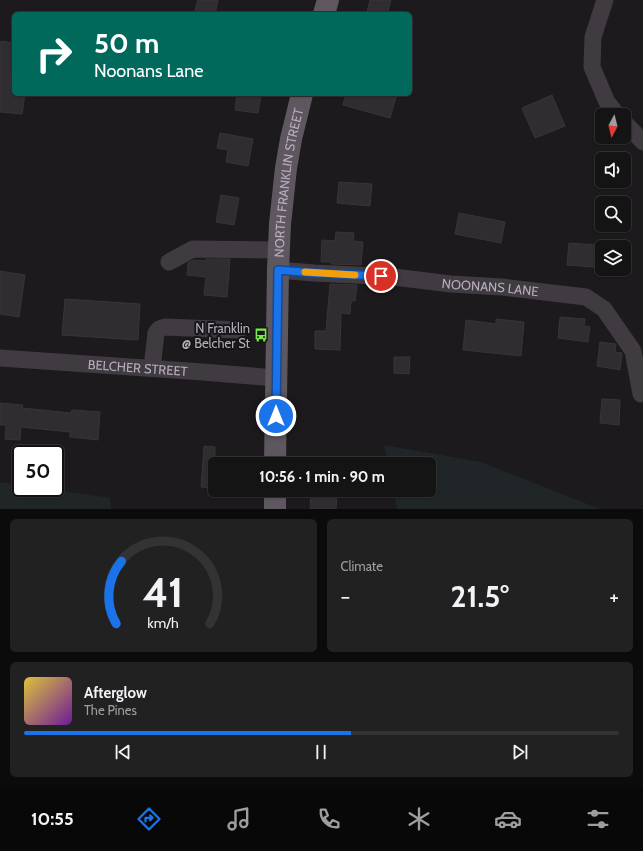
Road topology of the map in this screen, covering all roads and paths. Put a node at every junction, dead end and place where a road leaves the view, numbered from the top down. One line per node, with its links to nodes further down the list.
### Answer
1 (328, 0): 3 (main road)
2 (605, 0): 5 (street)
3 (325, 12)
4 (302, 96): 8 (main road, NORTH FRANKLIN STREET)
5 (612, 108)
6 (631, 129): 7 (street)
7 (643, 142)
8 (278, 260): 9 (street, NOONANS LANE); 13 (main road, NORTH FRANKLIN STREET); 14 (street, NOONANS LANE)
9 (169, 262)
10 (239, 330): 12 (street)
11 (0, 358): 12 (street, BELCHER STREET)
12 (152, 368): 13 (street, BELCHER STREET)
13 (276, 378): 15 (main road, NORTH FRANKLIN STREET)
14 (641, 394)
15 (275, 457)
16 (275, 497): 17 (main road)
17 (275, 509)

